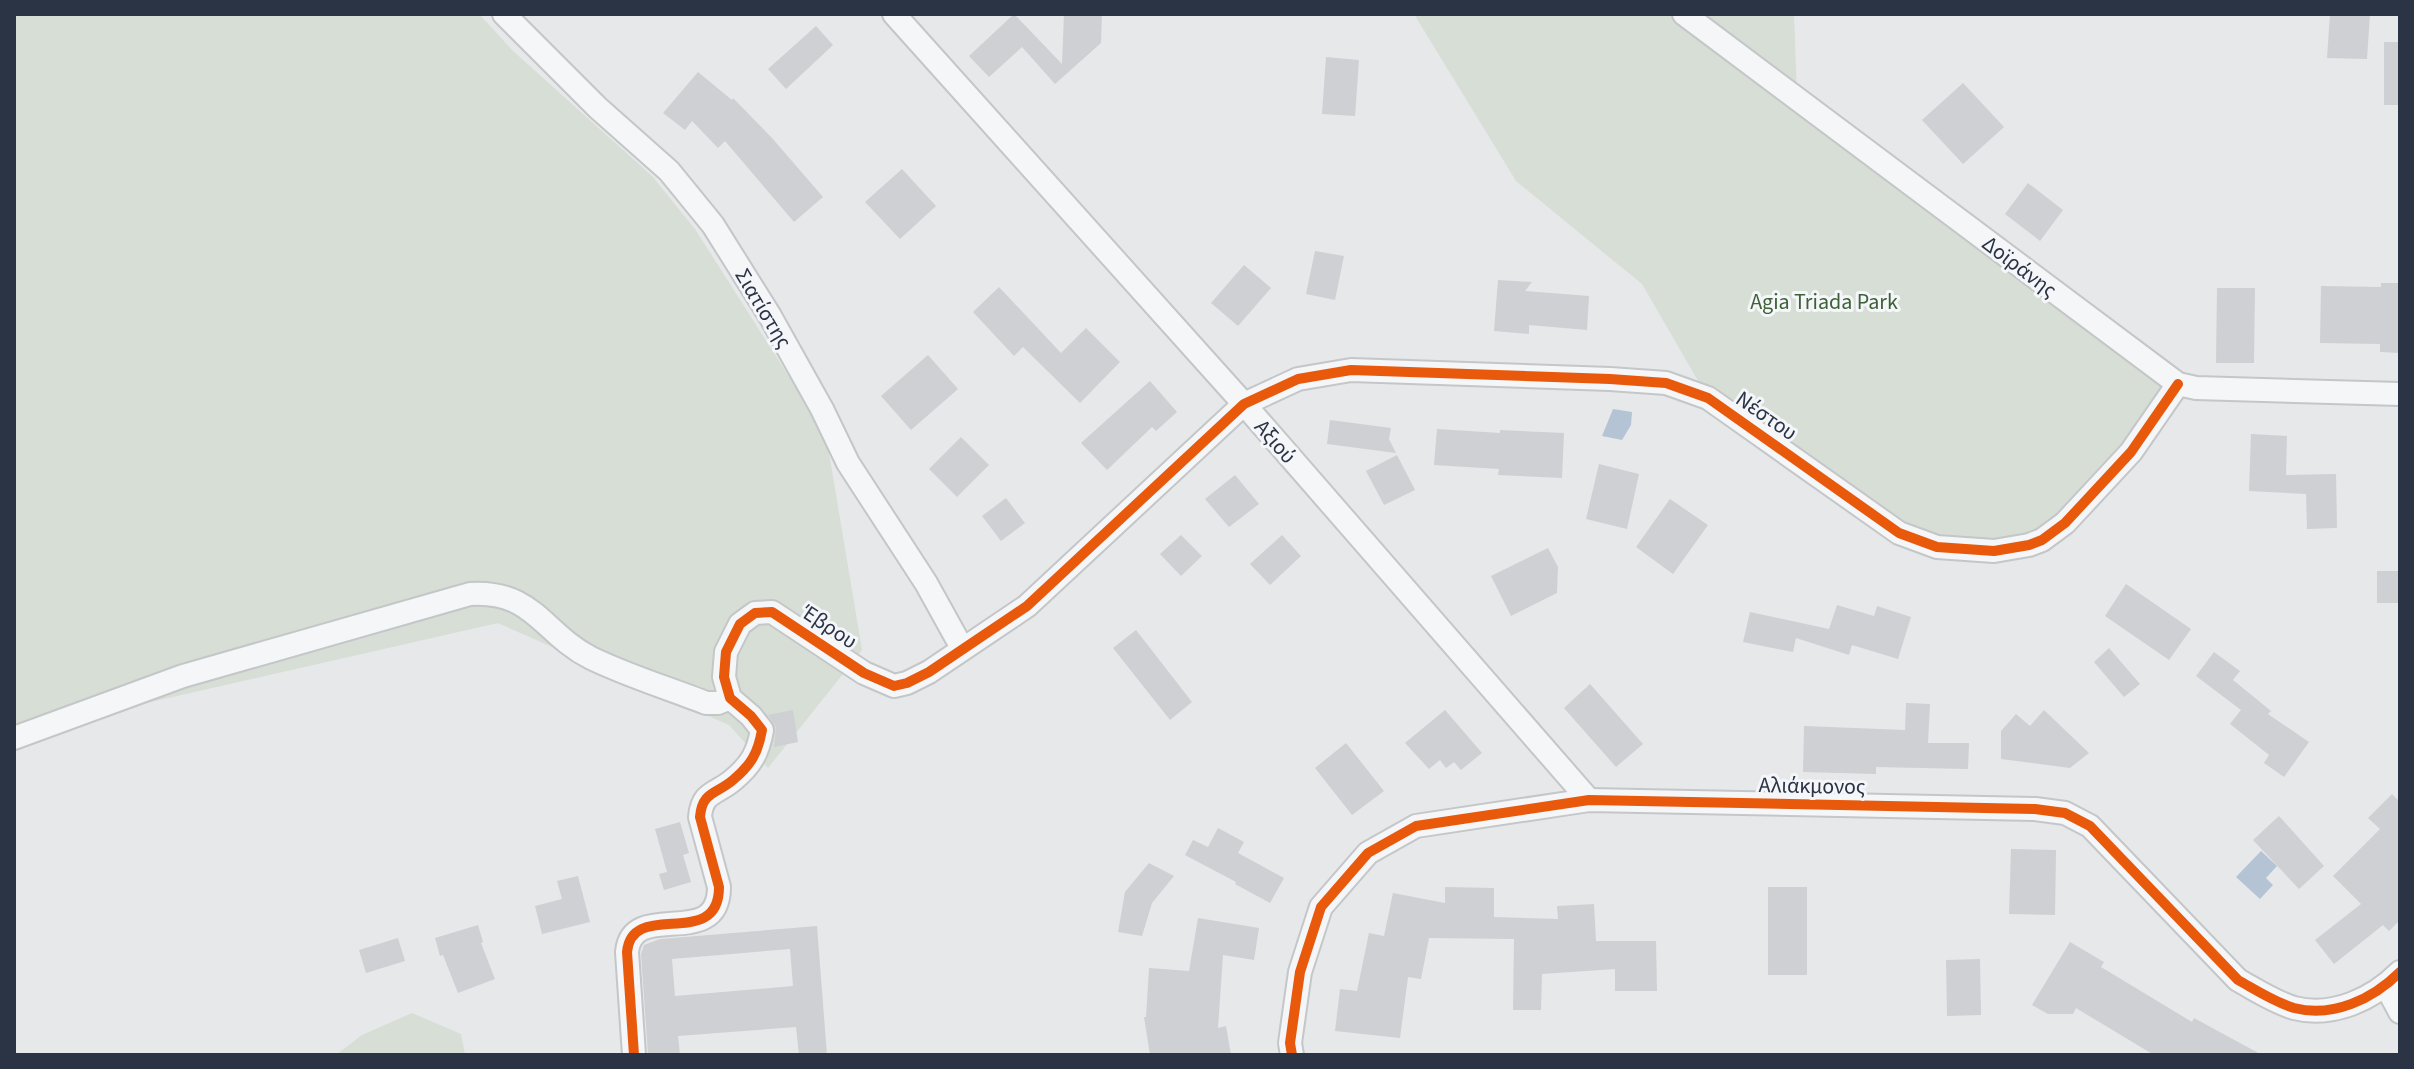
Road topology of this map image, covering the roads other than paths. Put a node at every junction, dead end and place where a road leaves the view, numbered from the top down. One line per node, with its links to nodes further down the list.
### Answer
1 (504, 14): 7 (street, Σιατίστης)
2 (894, 14): 6 (street, Αξιού)
3 (1684, 14): 4 (street, Δοϊράνης)
4 (2178, 384): 5 (street); 6 (street, Νέστου)
5 (2400, 394)
6 (1244, 404): 7 (street, Έβρου); 10 (street, Αξιού)
7 (962, 648): 8 (street, Έβρου)
8 (730, 698): 9 (street); 13 (street)
9 (14, 738)
10 (1589, 800): 11 (street, Αλιάκμονος); 14 (street, Αλιάκμονος)
11 (2393, 979): 12 (street)
12 (2400, 1012)
13 (634, 1055)
14 (1292, 1055)

